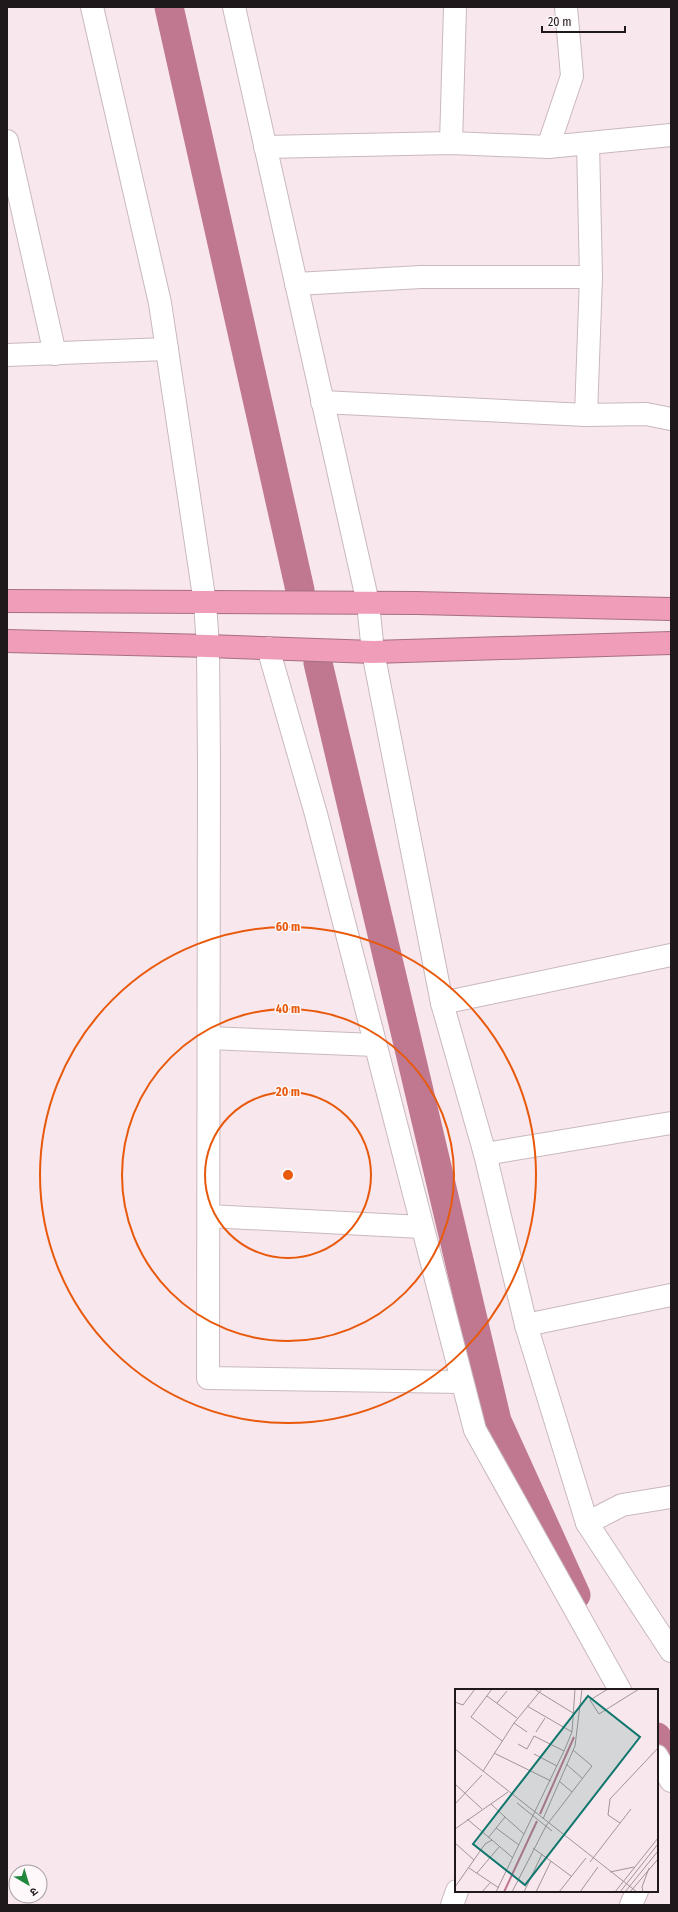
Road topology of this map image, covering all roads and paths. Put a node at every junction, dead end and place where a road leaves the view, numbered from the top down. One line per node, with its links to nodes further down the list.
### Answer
1 (92, 7): 13 (street)
2 (234, 7): 9 (street)
3 (455, 7): 7 (street)
4 (566, 7): 10 (street)
5 (671, 135): 8 (street)
6 (7, 141): 14 (street)
7 (451, 143): 9 (street); 10 (street)
8 (588, 143): 10 (street); 11 (street)
9 (265, 147): 12 (street)
10 (548, 147)
11 (591, 277): 12 (street); 17 (street)
12 (296, 284): 16 (street)
13 (167, 349): 14 (street); 20 (street)
14 (55, 354): 15 (street)
15 (7, 355)
16 (322, 402): 17 (street); 21 (street)
17 (586, 415): 18 (street)
18 (671, 419)
19 (7, 601): 20 (highway)
20 (205, 603): 21 (highway); 25 (street)
21 (368, 603): 22 (highway); 27 (street)
22 (671, 609)
23 (7, 641): 25 (highway)
24 (671, 643): 27 (highway)
25 (208, 646): 26 (highway); 30 (street)
26 (268, 648): 27 (highway); 31 (street)
27 (373, 652): 29 (street)
28 (671, 955): 29 (street)
29 (442, 1003): 33 (street)
30 (209, 1038): 31 (street); 34 (street)
31 (375, 1045): 35 (street)
32 (671, 1123): 33 (street)
33 (485, 1154): 37 (street)
34 (209, 1216): 35 (street); 38 (street)
35 (422, 1227): 38 (street)
36 (671, 1295): 37 (street)
37 (526, 1325): 40 (street)
38 (462, 1382): 42 (street)
39 (671, 1497): 40 (street)
40 (587, 1523): 41 (street)
41 (671, 1651)
42 (619, 1689)
43 (658, 1758): 44 (street)
44 (671, 1781)
45 (457, 1892): 47 (street)
46 (637, 1892): 48 (street)
47 (452, 1905)
48 (631, 1905)

